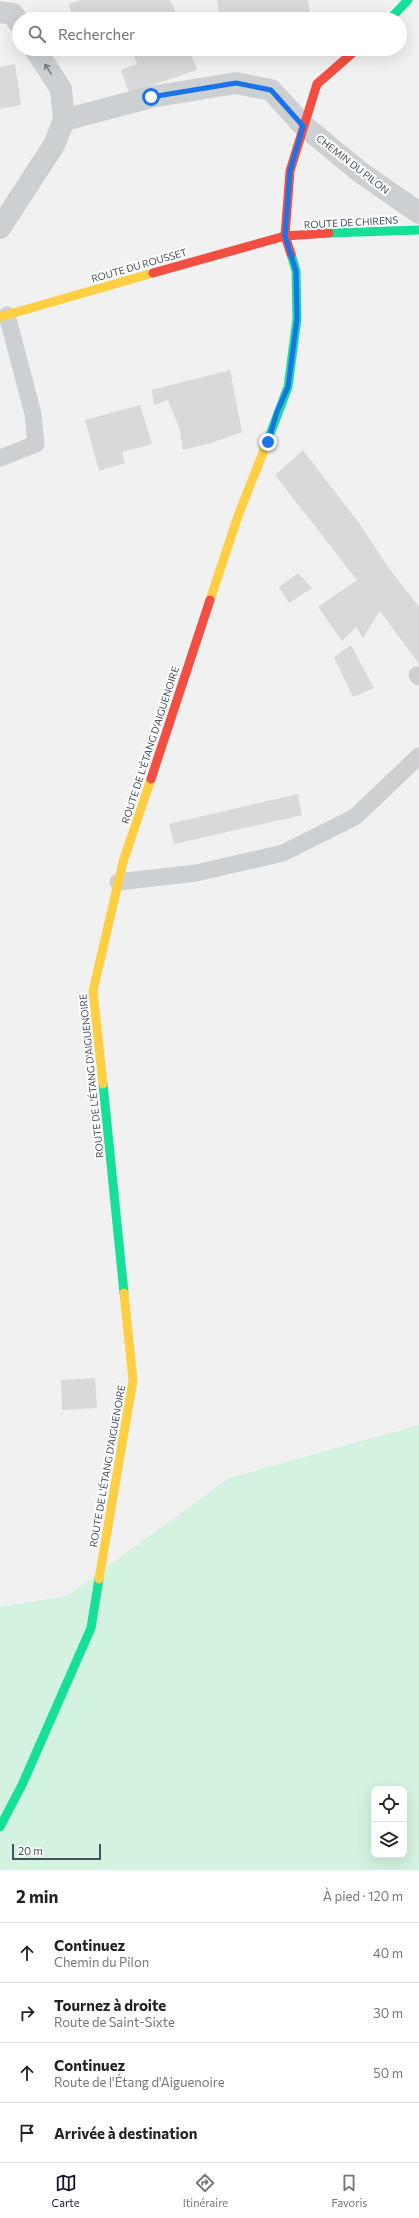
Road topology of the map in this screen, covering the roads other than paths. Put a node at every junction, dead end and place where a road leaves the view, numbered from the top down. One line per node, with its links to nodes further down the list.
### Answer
1 (408, 0): 3 (street)
2 (0, 12): 4 (street)
3 (397, 12)
4 (12, 14)
5 (40, 56): 7 (street, one-way to 5)
6 (348, 56): 8 (street)
7 (64, 120): 8 (street, CHEMIN DU PILON); 10 (street)
8 (303, 126): 9 (street, CHEMIN DU PILON); 12 (street)
9 (419, 213)
10 (0, 228)
11 (419, 230): 12 (street, ROUTE DE CHIRENS)
12 (285, 236): 13 (street, ROUTE DU ROUSSET); 16 (street, ROUTE DE L'ÉTANG D'AIGUENOIRE)
13 (4, 316): 14 (lane)
14 (0, 458)
15 (419, 756): 16 (lane)
16 (118, 882): 17 (street, ROUTE DE L'ÉTANG D'AIGUENOIRE)
17 (0, 1827)

